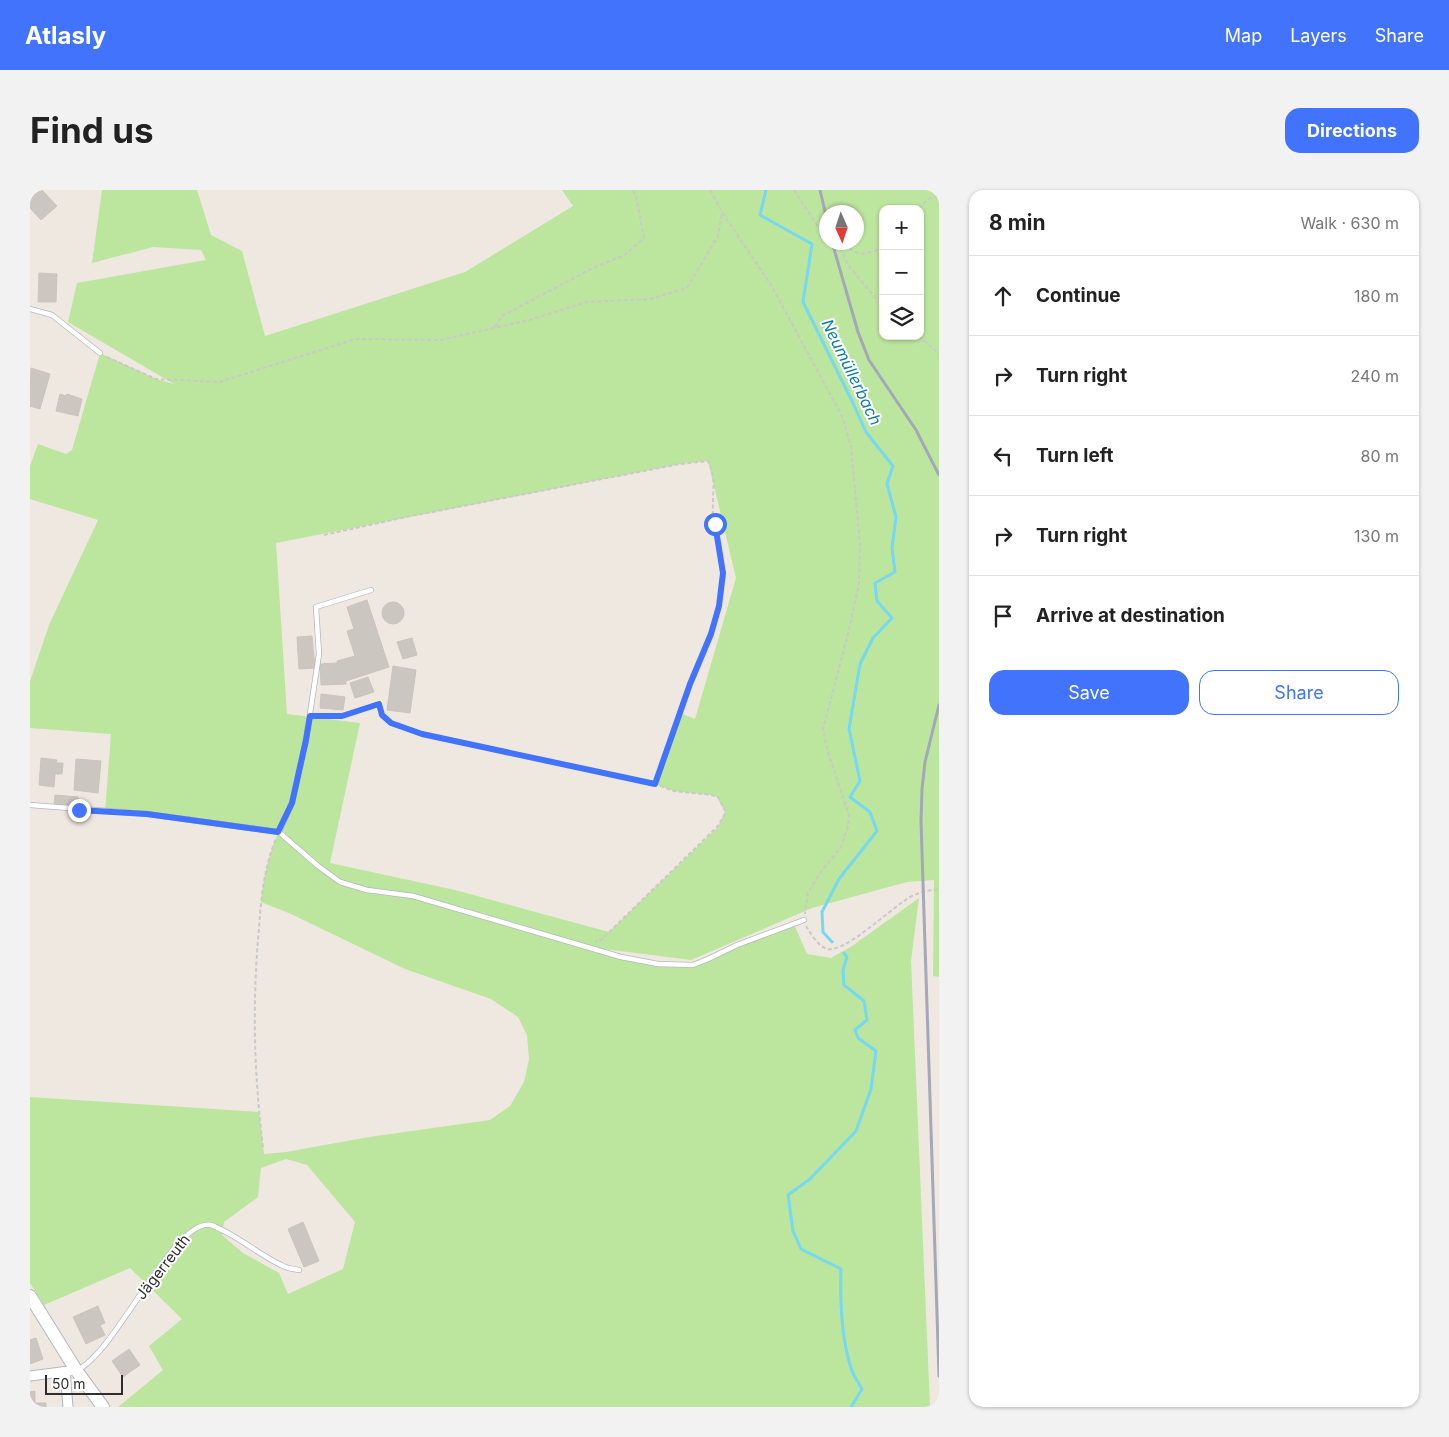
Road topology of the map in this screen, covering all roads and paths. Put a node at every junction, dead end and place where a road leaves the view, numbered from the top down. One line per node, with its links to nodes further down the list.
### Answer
1 (633, 190): 13 (path)
2 (710, 190): 6 (path)
3 (794, 190): 7 (path)
4 (939, 196): 5 (path)
5 (923, 205)
6 (722, 212): 13 (path); 24 (path)
7 (819, 228)
8 (879, 249): 10 (path)
9 (841, 250): 11 (path)
10 (850, 250)
11 (879, 302)
12 (30, 309): 15 (lane)
13 (495, 327): 15 (path)
14 (923, 340): 16 (path)
15 (100, 353)
16 (939, 354)
17 (324, 535): 20 (path)
18 (371, 590): 19 (lane)
19 (310, 716): 20 (path); 22 (lane)
20 (655, 784): 25 (path)
21 (30, 805): 22 (lane)
22 (278, 832): 25 (lane); 26 (path)
23 (939, 889): 24 (path)
24 (804, 920): 25 (lane)
25 (584, 947)
26 (263, 1147)
27 (299, 1270): 29 (lane, Jägerreuth)
28 (30, 1296): 29 (street)
29 (71, 1371): 30 (street); 31 (street); 32 (street)
30 (30, 1376)
31 (68, 1407)
32 (103, 1407)

